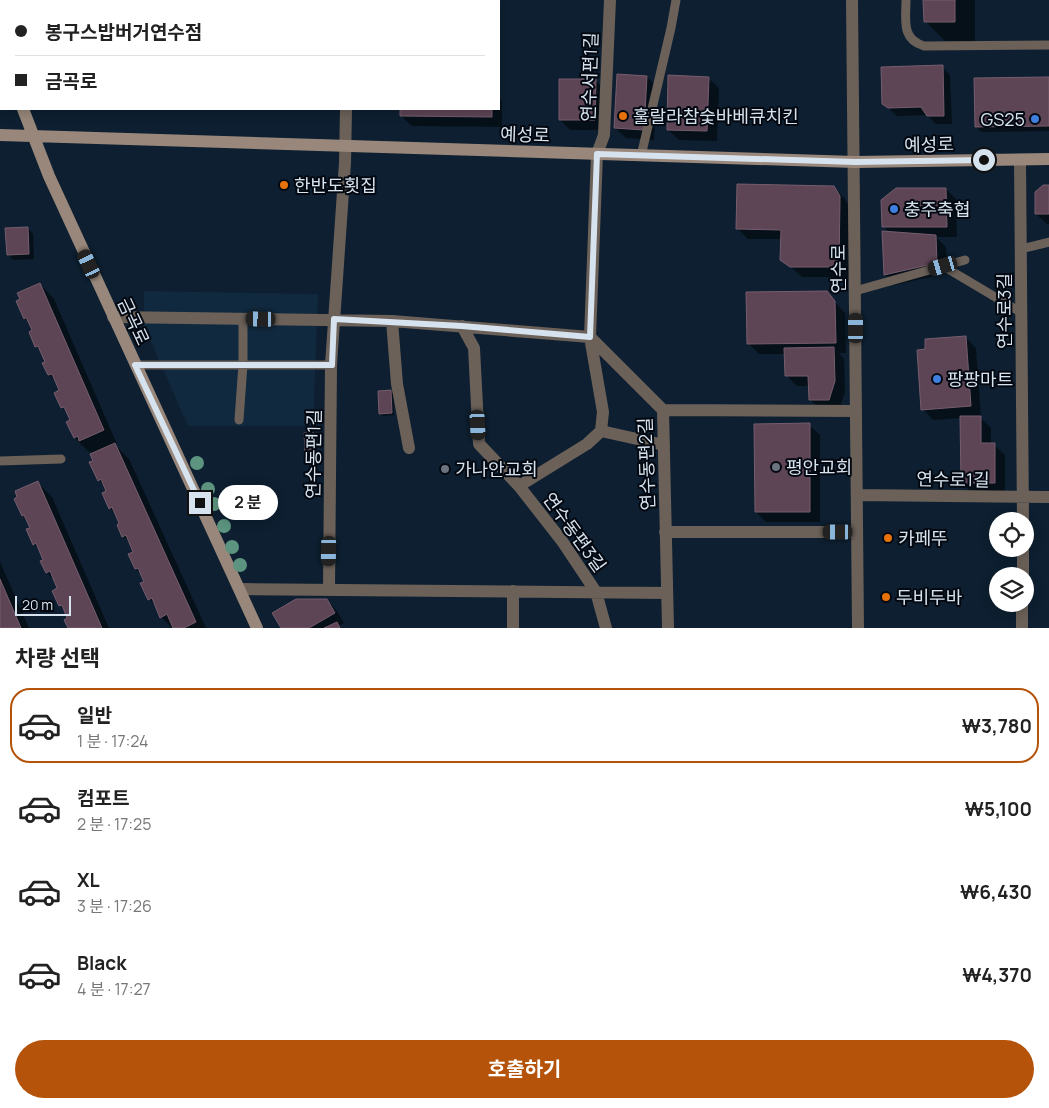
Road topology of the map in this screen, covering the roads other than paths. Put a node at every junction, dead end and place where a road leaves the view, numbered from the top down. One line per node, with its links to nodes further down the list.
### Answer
1 (610, 0): 11 (street, 연수서편1길)
2 (676, 0): 12 (lane)
3 (852, 0): 15 (street, 연수로)
4 (906, 0): 5 (lane)
5 (1049, 45)
6 (23, 110): 9 (street, 금곡로)
7 (346, 110): 10 (street, 연수동편1길)
8 (0, 135): 9 (street, 예성로)
9 (32, 136): 10 (street, 예성로); 22 (street, 금곡로)
10 (345, 145): 11 (street, 예성로); 24 (street, 연수동편1길)
11 (597, 154): 12 (street, 예성로); 27 (street)
12 (641, 156): 15 (street, 예성로)
13 (1049, 159): 14 (street, 예성로)
14 (1020, 160): 15 (street, 예성로); 17 (street, 연수로3길)
15 (855, 162): 20 (street, 연수로)
16 (1049, 242): 17 (lane)
17 (1021, 249): 21 (street, 연수로3길)
18 (965, 260): 19 (lane)
19 (943, 266): 20 (lane); 21 (lane)
20 (855, 291): 32 (street, 연수로)
21 (1022, 312): 41 (street, 연수로3길)
22 (113, 317): 23 (street); 29 (street, 금곡로)
23 (243, 318): 24 (street); 28 (lane)
24 (334, 319): 25 (street); 30 (street, 연수동편1길)
25 (392, 321): 26 (street); 36 (street)
26 (462, 326): 27 (street); 39 (street, 연수동편3길)
27 (590, 337): 31 (street, 연수동편2길); 34 (street)
28 (244, 364): 29 (lane); 30 (lane); 33 (lane)
29 (135, 365): 46 (street, 금곡로)
30 (332, 365): 47 (street, 연수동편1길)
31 (663, 410): 32 (street); 35 (street, 연수동편2길)
32 (856, 411): 40 (street, 연수로)
33 (240, 420)
34 (601, 431): 35 (street); 39 (street)
35 (664, 445): 44 (street, 연수동편2길)
36 (409, 448)
37 (61, 459): 38 (lane)
38 (0, 461)
39 (519, 486): 49 (street, 연수동편3길)
40 (857, 495): 41 (street, 연수로1길); 45 (street, 연수로)
41 (1023, 497): 42 (street, 연수로1길); 43 (street, 연수로3길)
42 (1049, 497)
43 (1023, 512)
44 (666, 532): 45 (street); 50 (street, 연수동편2길)
45 (857, 532): 56 (street, 연수로)
46 (240, 589): 47 (street); 52 (street, 금곡로)
47 (328, 589): 48 (street)
48 (513, 591): 49 (street); 53 (street)
49 (596, 592): 50 (street); 54 (street, 연수동편3길)
50 (666, 593): 55 (street, 연수동편2길)
51 (1022, 612): 57 (street)
52 (258, 628)
53 (513, 628)
54 (606, 628)
55 (668, 628)
56 (858, 628)
57 (1022, 628)

